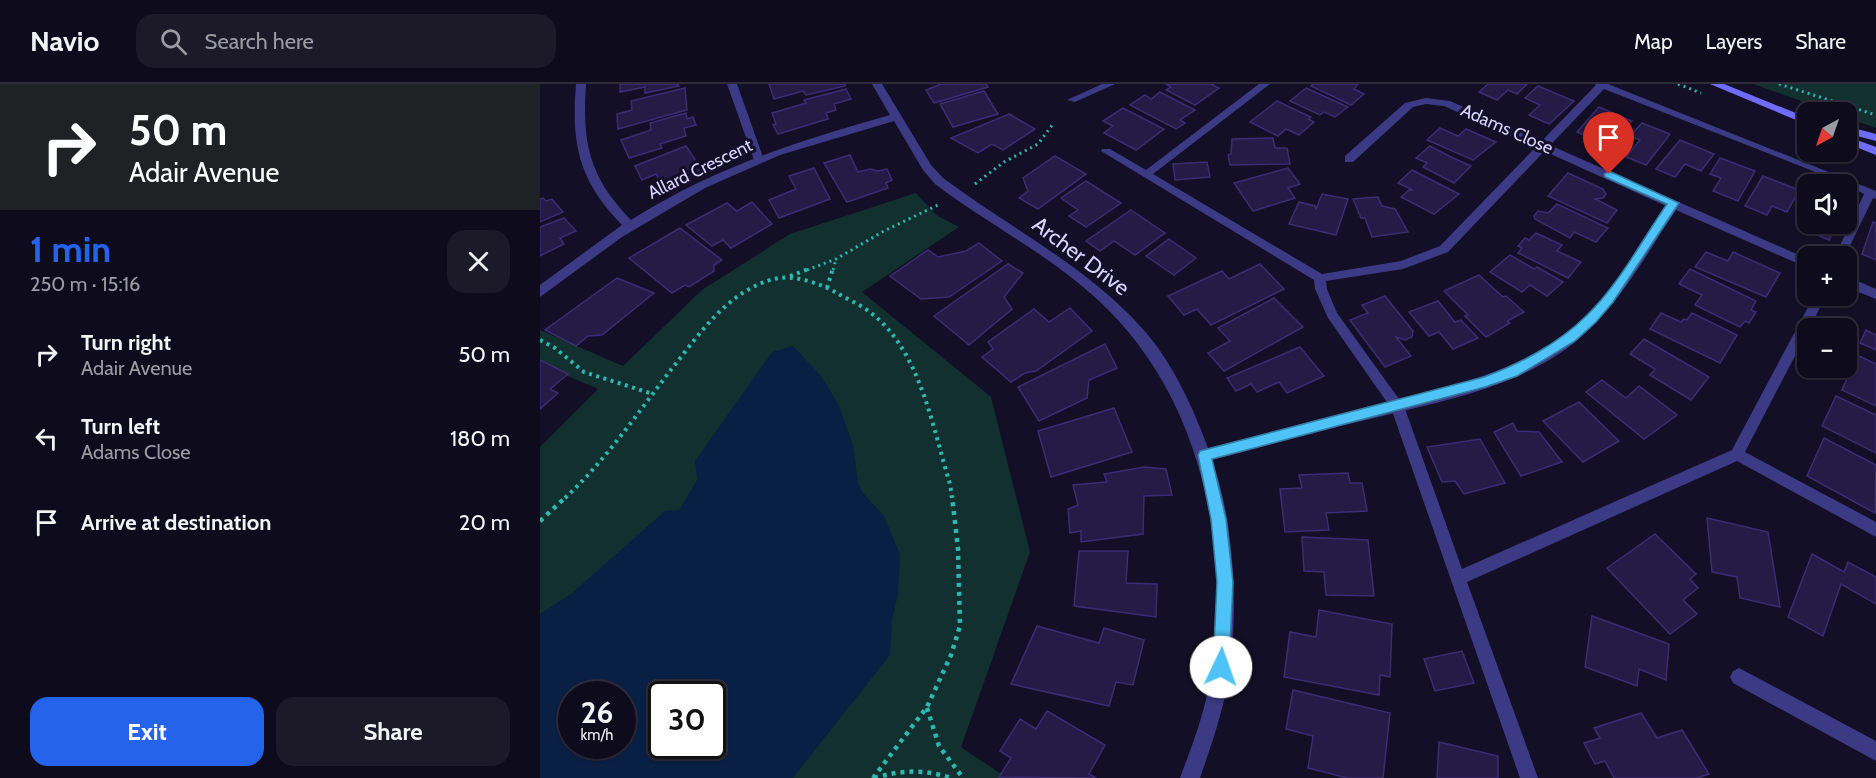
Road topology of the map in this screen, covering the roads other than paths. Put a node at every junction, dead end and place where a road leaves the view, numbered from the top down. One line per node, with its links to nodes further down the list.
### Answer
1 (581, 84): 24 (street)
2 (732, 84): 20 (lane)
3 (877, 84): 11 (street, Archer Drive)
4 (1110, 84): 9 (lane)
5 (1265, 84): 21 (lane)
6 (1601, 84): 16 (lane); 22 (lane)
7 (1715, 84): 8 (main road)
8 (1749, 97): 10 (main road); 12 (main road)
9 (1072, 100)
10 (1797, 112)
11 (895, 117): 20 (street, Allard Crescent); 34 (street, Archer Drive)
12 (1797, 117)
13 (1857, 132): 14 (main road)
14 (1876, 138)
15 (1857, 143): 18 (main road)
16 (1545, 146): 19 (street, Adams Close); 23 (street, Adams Close); 27 (lane)
17 (1106, 151): 21 (lane)
18 (1876, 151)
19 (1349, 159)
20 (759, 160): 24 (street, Allard Crescent)
21 (1147, 174): 27 (lane)
22 (1873, 194): 25 (lane)
23 (1674, 203): 26 (street, Adams Close); 32 (street)
24 (629, 225): 29 (street, Allard Crescent)
25 (1845, 246)
26 (1797, 259)
27 (1320, 278): 32 (lane)
28 (1857, 286): 30 (street)
29 (540, 292)
30 (1876, 294)
31 (1815, 306): 33 (lane)
32 (1396, 406): 34 (street); 36 (lane)
33 (1737, 454): 35 (lane); 36 (lane)
34 (1204, 455): 39 (street, Archer Drive)
35 (1876, 530)
36 (1459, 578): 40 (lane)
37 (1739, 677): 38 (street)
38 (1876, 751)
39 (1190, 778)
40 (1529, 778)

